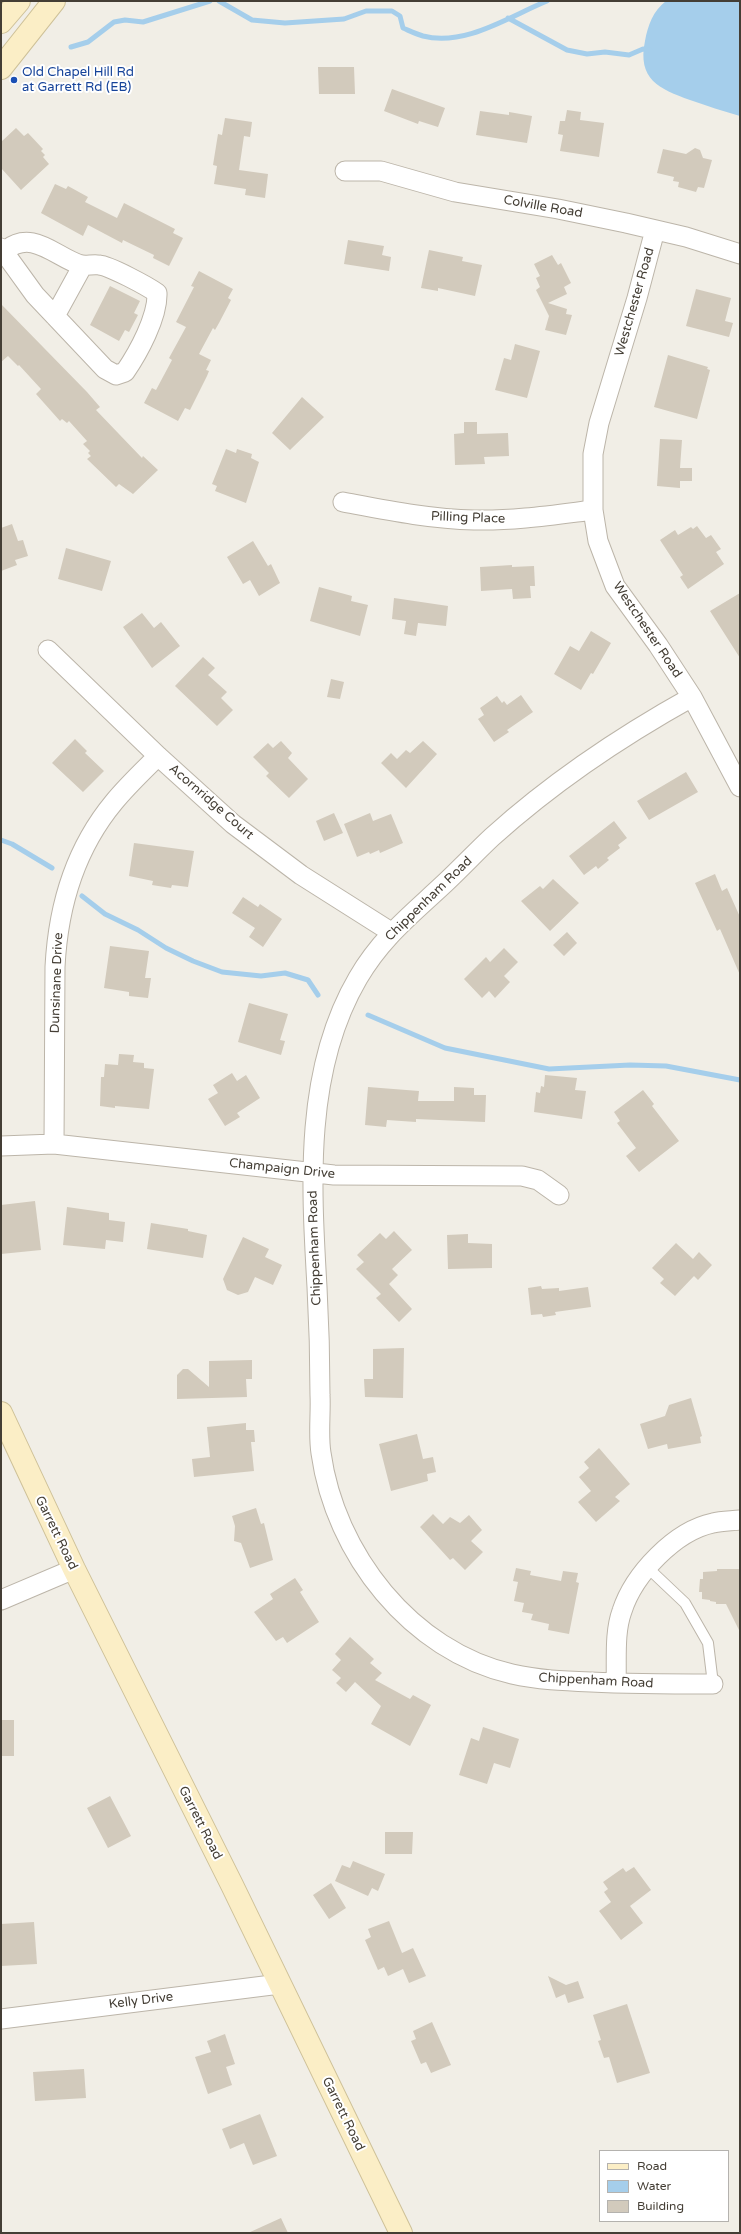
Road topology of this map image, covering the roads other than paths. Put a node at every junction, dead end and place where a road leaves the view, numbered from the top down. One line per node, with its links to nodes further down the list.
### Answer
1 (19, 1): 3 (street)
2 (54, 1): 4 (street)
3 (1, 22)
4 (1, 68)
5 (345, 171): 6 (street, Colville Road)
6 (654, 230): 8 (street, Colville Road); 12 (street, Westchester Road)
7 (3, 249): 9 (street); 10 (street)
8 (740, 254)
9 (83, 265): 10 (street); 10 (street)
10 (55, 316)
11 (343, 502): 12 (street, Pilling Place)
12 (593, 510): 14 (street, Westchester Road)
13 (48, 650): 15 (street, Acornridge Court)
14 (692, 697): 16 (street, Westchester Road); 17 (street, Chippenham Road)
15 (158, 756): 17 (street, Acornridge Court); 18 (street, Dunsinane Drive)
16 (740, 787)
17 (391, 932): 20 (street, Chippenham Road)
18 (54, 1144): 19 (street, Champaign Drive); 20 (street, Champaign Drive)
19 (1, 1146)
20 (312, 1173): 21 (street, Champaign Drive); 27 (street, Chippenham Road)
21 (559, 1195)
22 (1, 1413): 25 (street, Garrett Road)
23 (740, 1520): 24 (street)
24 (648, 1568): 27 (street); 28 (lane)
25 (74, 1569): 26 (street); 29 (street, Garrett Road)
26 (1, 1600)
27 (616, 1683): 28 (street, Chippenham Road)
28 (713, 1684)
29 (280, 1984): 30 (street, Kelly Drive); 31 (street, Garrett Road)
30 (1, 2019)
31 (401, 2233)

